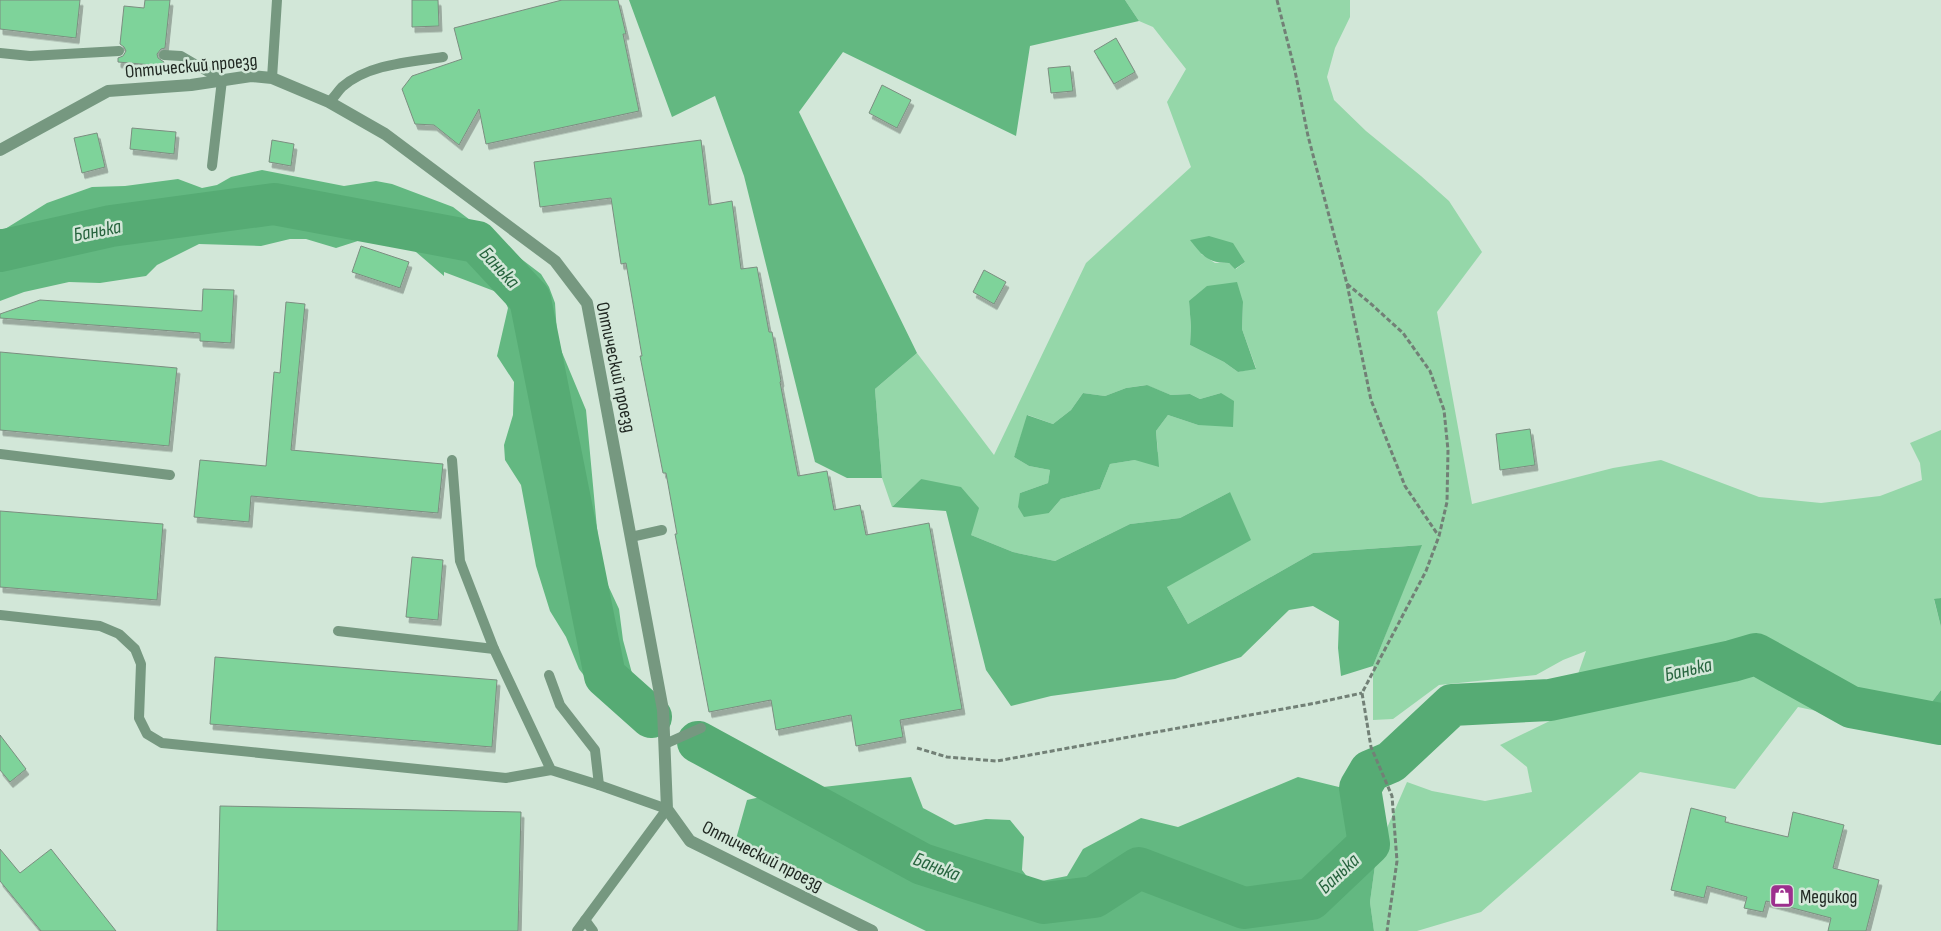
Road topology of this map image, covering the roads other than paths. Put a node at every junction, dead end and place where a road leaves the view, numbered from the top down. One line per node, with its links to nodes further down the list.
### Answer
1 (278, 0): 6 (lane)
2 (119, 51): 3 (lane)
3 (0, 53)
4 (164, 55): 7 (lane)
5 (443, 57): 8 (lane)
6 (272, 78): 7 (street, Оптический проезд); 8 (street, Оптический проезд)
7 (222, 80): 9 (street, Оптический проезд); 10 (lane)
8 (330, 102): 15 (street, Оптический проезд)
9 (0, 150)
10 (212, 166)
11 (0, 454): 13 (lane)
12 (452, 460): 18 (lane)
13 (170, 475)
14 (662, 530): 15 (lane)
15 (631, 536): 21 (street, Оптический проезд)
16 (0, 615): 22 (lane)
17 (338, 631): 18 (lane)
18 (494, 649): 22 (lane)
19 (549, 675): 23 (lane)
20 (701, 728): 21 (lane)
21 (665, 744): 24 (street, Оптический проезд)
22 (551, 770): 23 (lane)
23 (599, 784): 24 (lane)
24 (667, 809): 25 (lane); 28 (street, Оптический проезд)
25 (585, 920): 26 (lane); 27 (lane)
26 (577, 931)
27 (593, 931)
28 (872, 931)

